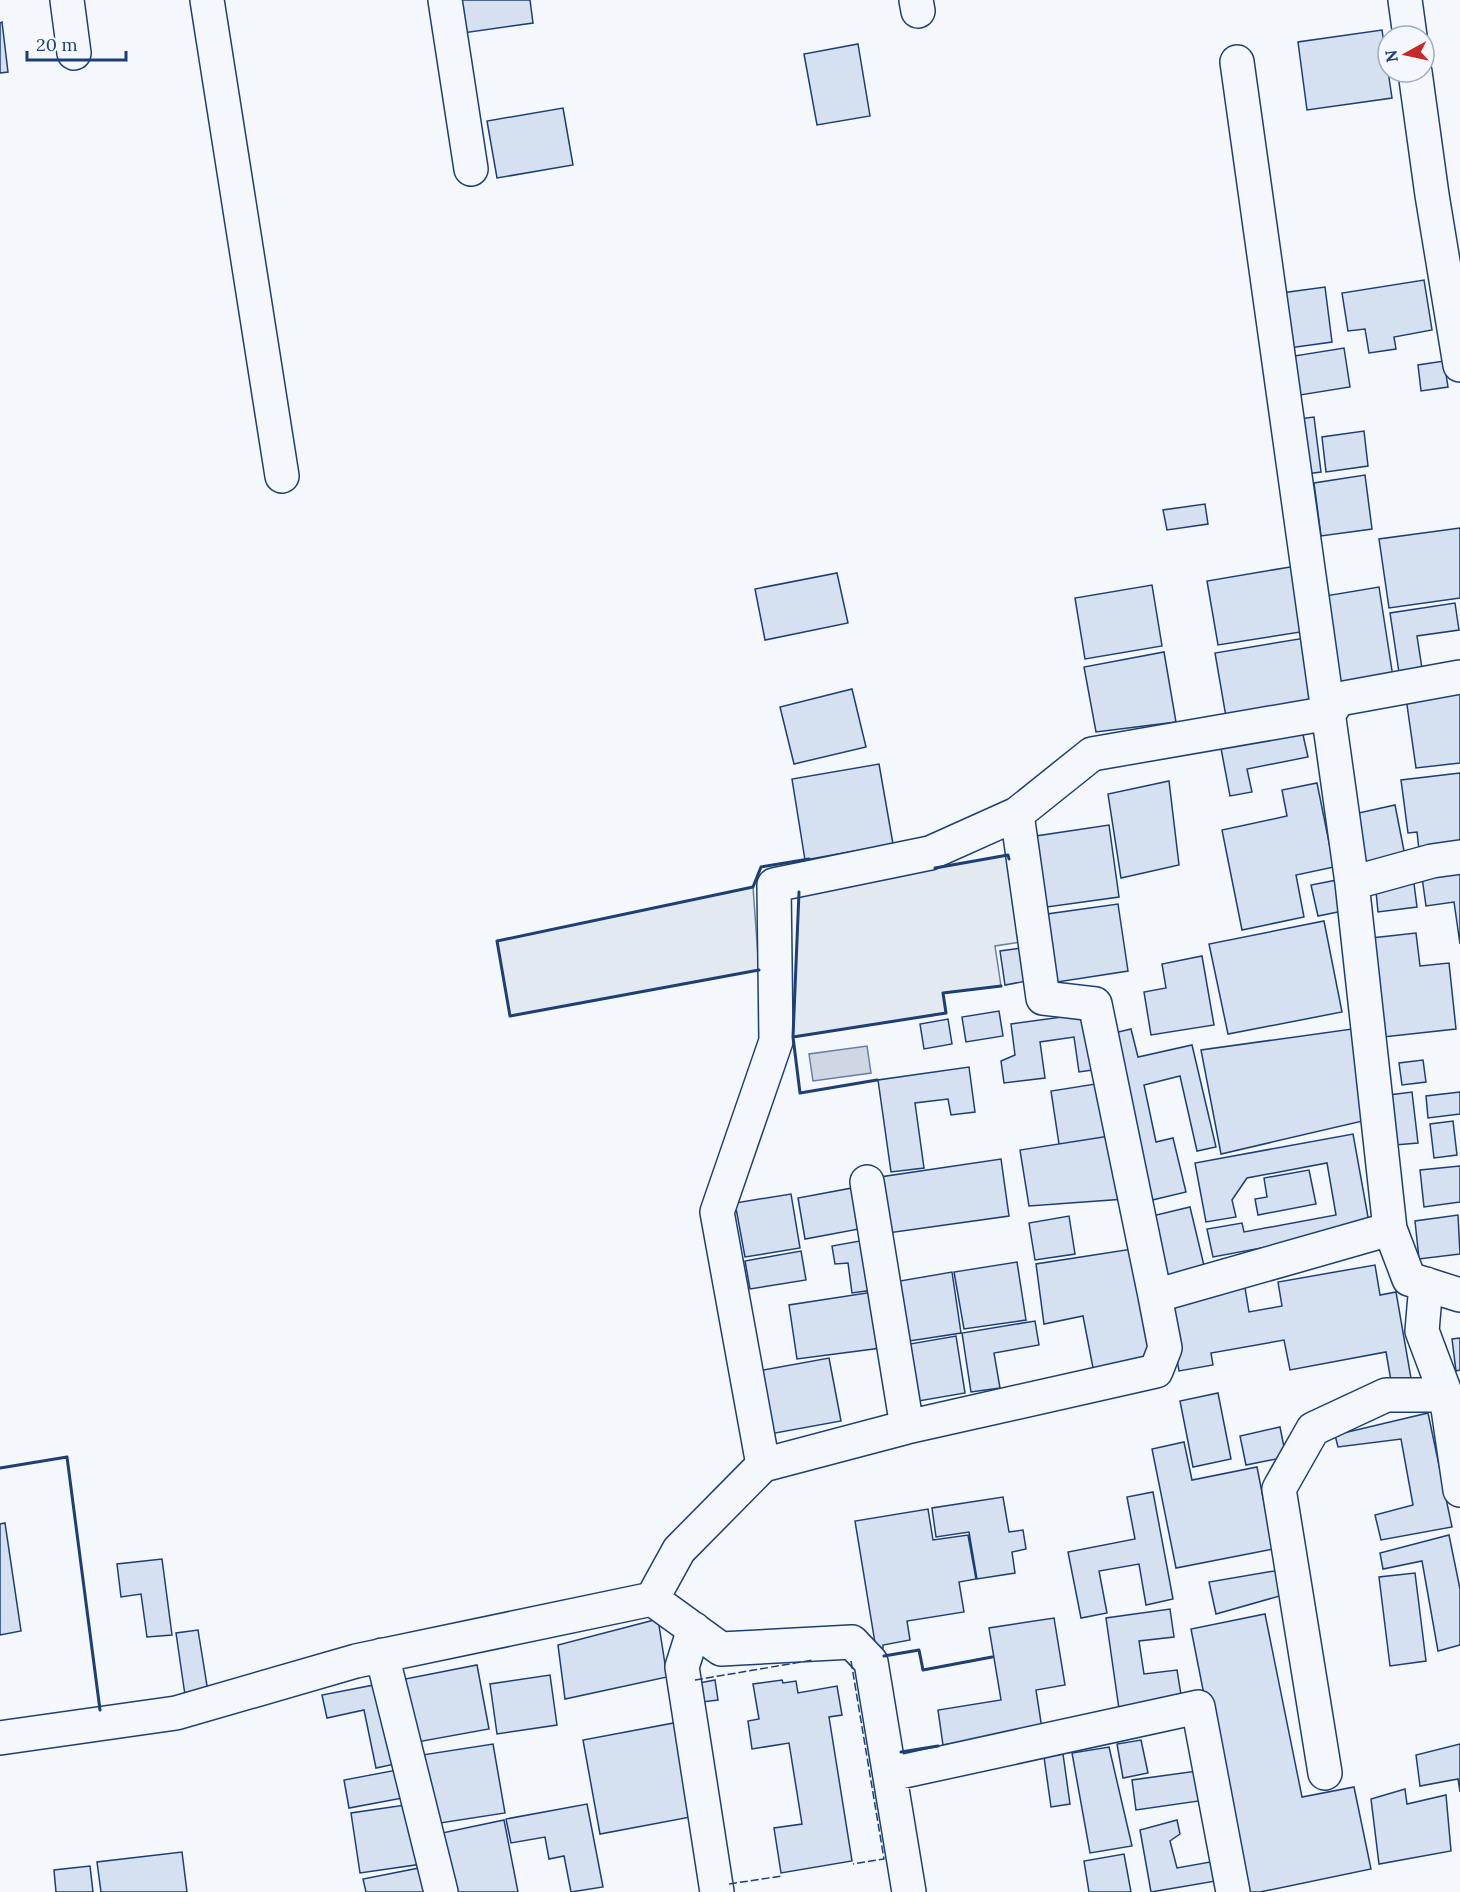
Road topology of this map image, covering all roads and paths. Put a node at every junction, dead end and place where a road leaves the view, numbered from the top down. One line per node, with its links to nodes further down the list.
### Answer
1 (67, 0): 6 (street)
2 (207, 0): 11 (street)
3 (445, 0): 9 (street)
4 (1406, 0): 5 (street)
5 (1409, 24)
6 (74, 52)
7 (1237, 62): 13 (street)
8 (1417, 84): 10 (street)
9 (471, 169)
10 (1460, 365)
11 (282, 476)
12 (1460, 677): 13 (street)
13 (1329, 713): 14 (street); 16 (street)
14 (1017, 814): 21 (street); 24 (street)
15 (1460, 857): 16 (street)
16 (1352, 883): 18 (street)
17 (867, 1182): 23 (street)
18 (1390, 1229): 19 (street); 21 (street)
19 (1426, 1284): 20 (street); 22 (street)
20 (1460, 1294)
21 (1155, 1296): 23 (street)
22 (1446, 1395): 25 (street); 30 (street)
23 (907, 1427): 24 (street)
24 (763, 1465): 26 (street)
25 (1460, 1490)
26 (652, 1599): 27 (street); 28 (street)
27 (694, 1629): 31 (street); 33 (street)
28 (382, 1655): 29 (street); 32 (street)
29 (0, 1738)
30 (1325, 1773)
31 (891, 1774): 34 (street); 35 (street)
32 (441, 1892)
33 (717, 1892)
34 (909, 1892)
35 (1232, 1892)

